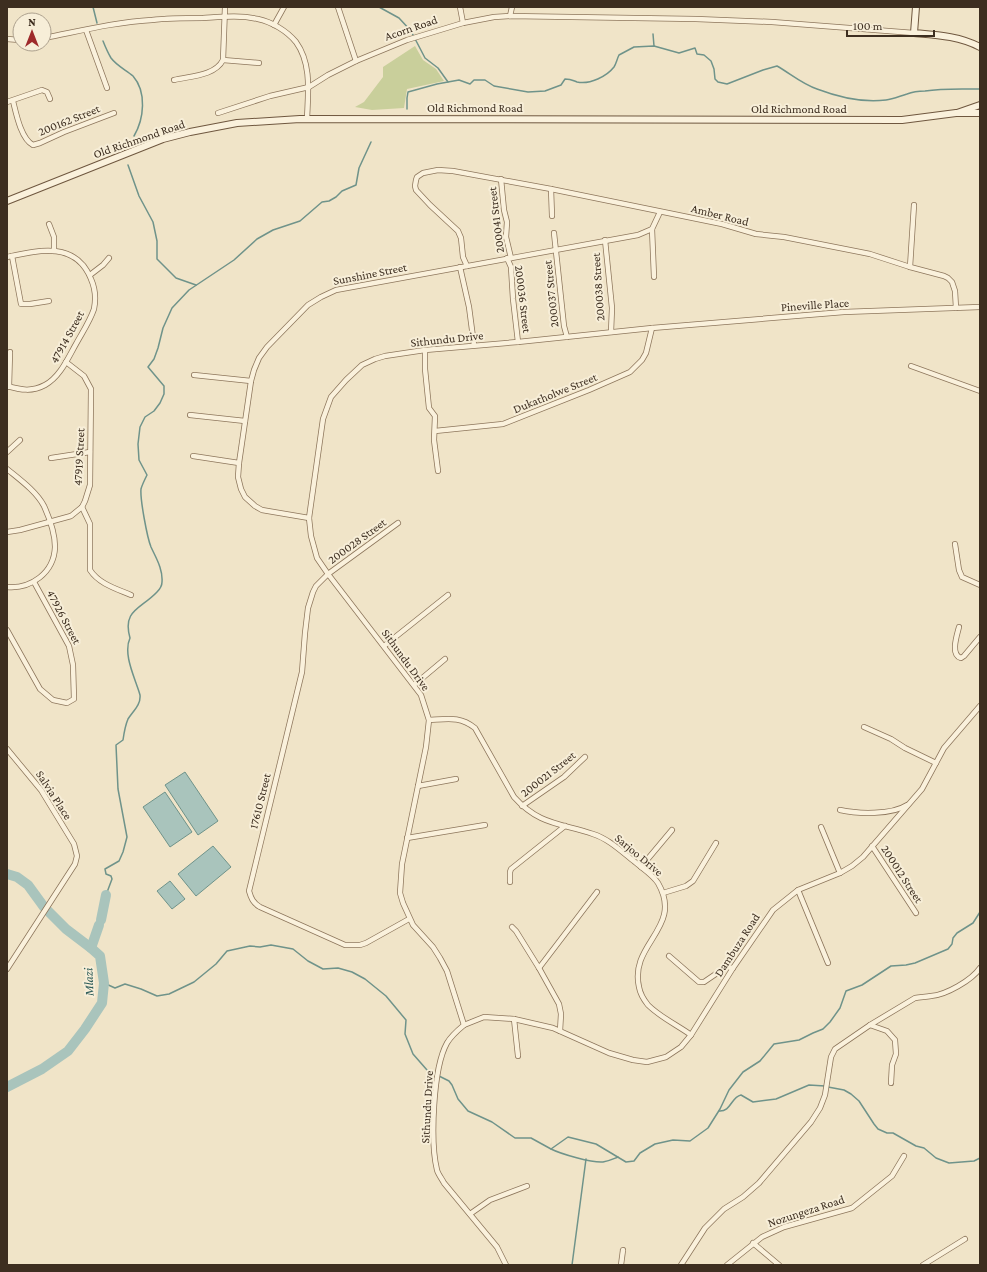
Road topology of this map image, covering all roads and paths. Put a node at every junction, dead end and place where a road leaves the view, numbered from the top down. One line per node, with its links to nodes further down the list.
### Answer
1 (225, 7): 8 (street)
2 (284, 7): 10 (street)
3 (338, 7): 16 (street)
4 (460, 7): 9 (street)
5 (512, 7): 7 (street)
6 (916, 7): 12 (street)
7 (510, 16): 9 (street, Acorn Road); 12 (street, Acorn Road)
8 (225, 17): 10 (street); 11 (street); 15 (street)
9 (463, 23): 16 (street, Acorn Road)
10 (274, 25): 19 (street)
11 (86, 30): 13 (street); 20 (street)
12 (914, 33): 14 (street, Acorn Road)
13 (52, 36)
14 (980, 47)
15 (223, 60): 17 (street); 18 (street)
16 (356, 60): 19 (street, Acorn Road)
17 (259, 63)
18 (174, 80)
19 (308, 87): 26 (street, Acorn Road); 29 (street)
20 (107, 88)
21 (50, 99): 22 (street)
22 (13, 101): 23 (street); 25 (street, 200162 Street)
23 (7, 102)
24 (980, 105): 27 (street, Old Richmond Road)
25 (114, 113)
26 (218, 113)
27 (956, 113): 28 (street, Old Richmond Road); 29 (street, Old Richmond Road)
28 (980, 113)
29 (307, 119): 32 (street, Old Richmond Road)
30 (501, 179): 31 (street, Amber Road); 44 (street, 200041 Street); 45 (street, Amber Road)
31 (551, 189): 34 (street, Amber Road); 35 (street)
32 (7, 200)
33 (914, 205): 47 (street)
34 (660, 212): 37 (street); 47 (street, Amber Road)
35 (552, 216)
36 (49, 224): 41 (street)
37 (652, 229): 39 (street, Sunshine Street); 49 (street)
38 (554, 233): 40 (street, 200037 Street)
39 (605, 240): 40 (street, Sunshine Street); 54 (street, 200038 Street)
40 (556, 249): 44 (street, Sunshine Street); 55 (street, 200037 Street)
41 (54, 250): 42 (street, 47914 Street); 48 (street, 47914 Street)
42 (9, 257): 50 (street)
43 (109, 258): 48 (street)
44 (509, 258): 45 (street, Sunshine Street); 56 (street, 200036 Street)
45 (466, 266): 46 (street, Sunshine Street)
46 (460, 267): 57 (street); 63 (street, Sunshine Street)
47 (910, 267): 52 (street, Amber Road)
48 (90, 275): 60 (street, 47914 Street)
49 (654, 277)
50 (49, 301)
51 (980, 307): 52 (street, Pineville Place)
52 (956, 308): 53 (street, Pineville Place)
53 (652, 328): 54 (street, Sithundu Drive); 68 (street, Dukatholwe Street)
54 (611, 332): 55 (street, Sithundu Drive)
55 (567, 337): 56 (street, Sithundu Drive)
56 (518, 342): 57 (street, Sithundu Drive)
57 (474, 345): 58 (street, Sithundu Drive)
58 (425, 350): 68 (street); 78 (street, Sithundu Drive)
59 (10, 352): 64 (street)
60 (66, 362): 64 (street, 47914 Street); 71 (street, 47919 Street)
61 (911, 366): 65 (street)
62 (194, 375): 63 (street)
63 (251, 381): 67 (street, Sunshine Street)
64 (8, 386)
65 (980, 391)
66 (190, 415): 67 (street)
67 (245, 421): 74 (street, Sunshine Street)
68 (435, 431): 76 (street)
69 (20, 440): 70 (street)
70 (7, 452)
71 (90, 452): 73 (street); 77 (street, 47919 Street)
72 (193, 456): 74 (street)
73 (51, 458)
74 (239, 463): 78 (street, Sunshine Street)
75 (7, 469): 79 (street)
76 (438, 471)
77 (82, 506): 79 (street); 87 (street)
78 (309, 518): 83 (street, Sithundu Drive)
79 (50, 522): 81 (street); 84 (street)
80 (398, 523): 83 (street, 200028 Street)
81 (7, 532)
82 (955, 544): 85 (street)
83 (328, 574): 92 (street, Sithundu Drive); 93 (street, 200028 Street)
84 (34, 582): 86 (street); 90 (street, 47926 Street)
85 (980, 585)
86 (7, 587)
87 (131, 595)
88 (448, 595): 92 (street)
89 (959, 627): 91 (street)
90 (7, 630)
91 (980, 637)
92 (384, 646): 95 (street, Sithundu Drive)
93 (303, 654): 121 (street, 17610 Street)
94 (445, 659): 95 (street)
95 (414, 685): 97 (street, Sithundu Drive)
96 (980, 706): 101 (street, Dambuza Road)
97 (429, 720): 103 (street, Sithundu Drive); 105 (street, Sarjoo Drive)
98 (864, 727): 101 (street)
99 (7, 749): 125 (street, Salvia Place)
100 (585, 757): 105 (street, 200021 Street)
101 (936, 763): 104 (street, Dambuza Road)
102 (456, 778): 103 (street)
103 (418, 786): 111 (street, Sithundu Drive)
104 (911, 802): 106 (street); 113 (street, Dambuza Road)
105 (522, 806): 108 (street, Sarjoo Drive)
106 (840, 810)
107 (485, 825): 111 (street)
108 (565, 826): 114 (street, Sarjoo Drive); 116 (street)
109 (821, 827): 115 (street)
110 (672, 830): 114 (street)
111 (407, 838): 121 (street, Sithundu Drive)
112 (716, 843): 119 (street)
113 (872, 846): 115 (street, Dambuza Road); 120 (street, 200012 Street)
114 (641, 867): 119 (street, Sarjoo Drive)
115 (840, 873): 117 (street, Dambuza Road)
116 (510, 882)
117 (798, 890): 124 (street); 127 (street, Dambuza Road)
118 (597, 892): 126 (street)
119 (663, 893): 133 (street, Sarjoo Drive)
120 (916, 913)
121 (410, 919): 131 (street, Sithundu Drive)
122 (512, 927): 126 (street)
123 (669, 956): 127 (street)
124 (828, 964)
125 (8, 966)
126 (539, 968): 132 (street)
127 (733, 968): 133 (street, Dambuza Road)
128 (980, 968): 130 (street)
129 (514, 1019): 131 (street, Dambuza Road); 132 (street, Dambuza Road); 134 (street)
130 (870, 1024): 135 (street); 144 (street)
131 (464, 1025): 138 (street, Sithundu Drive)
132 (560, 1031): 133 (street, Dambuza Road)
133 (691, 1035)
134 (518, 1056)
135 (891, 1083)
136 (904, 1156): 140 (street, Nozungeza Road)
137 (527, 1186): 138 (street)
138 (470, 1214): 142 (street, Sithundu Drive)
139 (965, 1239): 147 (street)
140 (753, 1243): 145 (street, Nozungeza Road); 146 (street)
141 (623, 1250): 143 (street)
142 (506, 1265)
143 (621, 1265)
144 (681, 1265)
145 (726, 1265)
146 (779, 1265)
147 (923, 1265)

